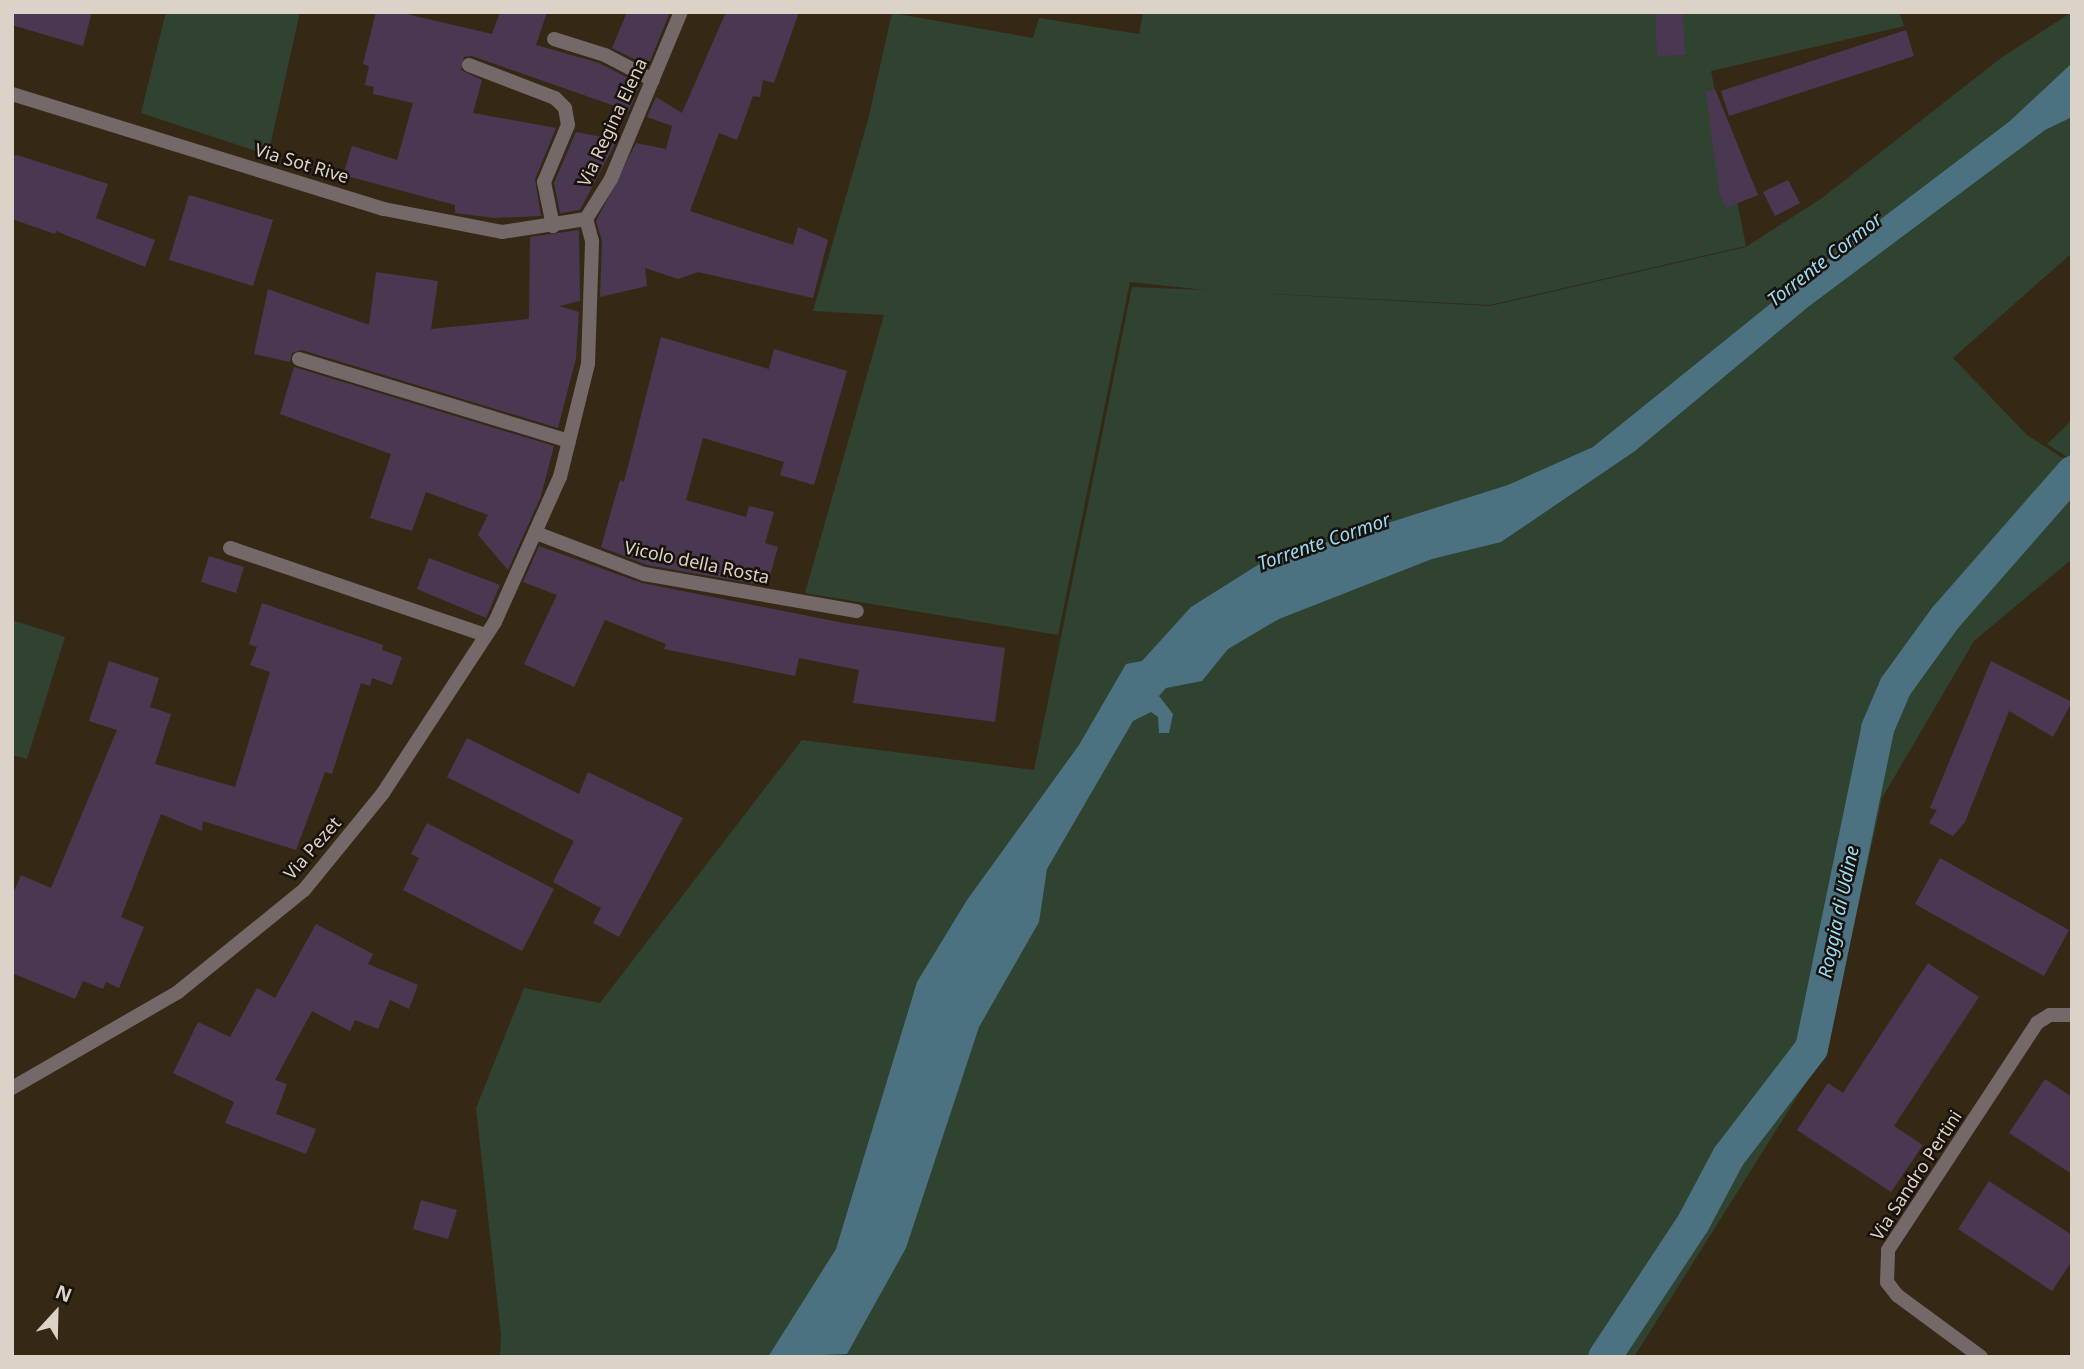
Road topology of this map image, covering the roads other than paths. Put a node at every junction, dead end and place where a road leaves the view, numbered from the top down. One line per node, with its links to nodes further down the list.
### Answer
1 (681, 12): 4 (street, Via Regina Elena)
2 (554, 39): 4 (street)
3 (469, 65): 7 (street)
4 (653, 80): 6 (street, Via Regina Elena)
5 (12, 94): 7 (street, Via Sot Rive)
6 (586, 219): 7 (street, Via Sot Rive); 9 (street)
7 (553, 226)
8 (299, 359): 9 (street)
9 (569, 441): 10 (street)
10 (536, 533): 12 (street, Vicolo della Rosta); 13 (street, Via Pezet)
11 (230, 548): 13 (street)
12 (856, 611)
13 (486, 635): 15 (street, Via Pezet)
14 (2072, 1015): 16 (street, Via Sandro Pertini)
15 (12, 1088)
16 (1981, 1357)

